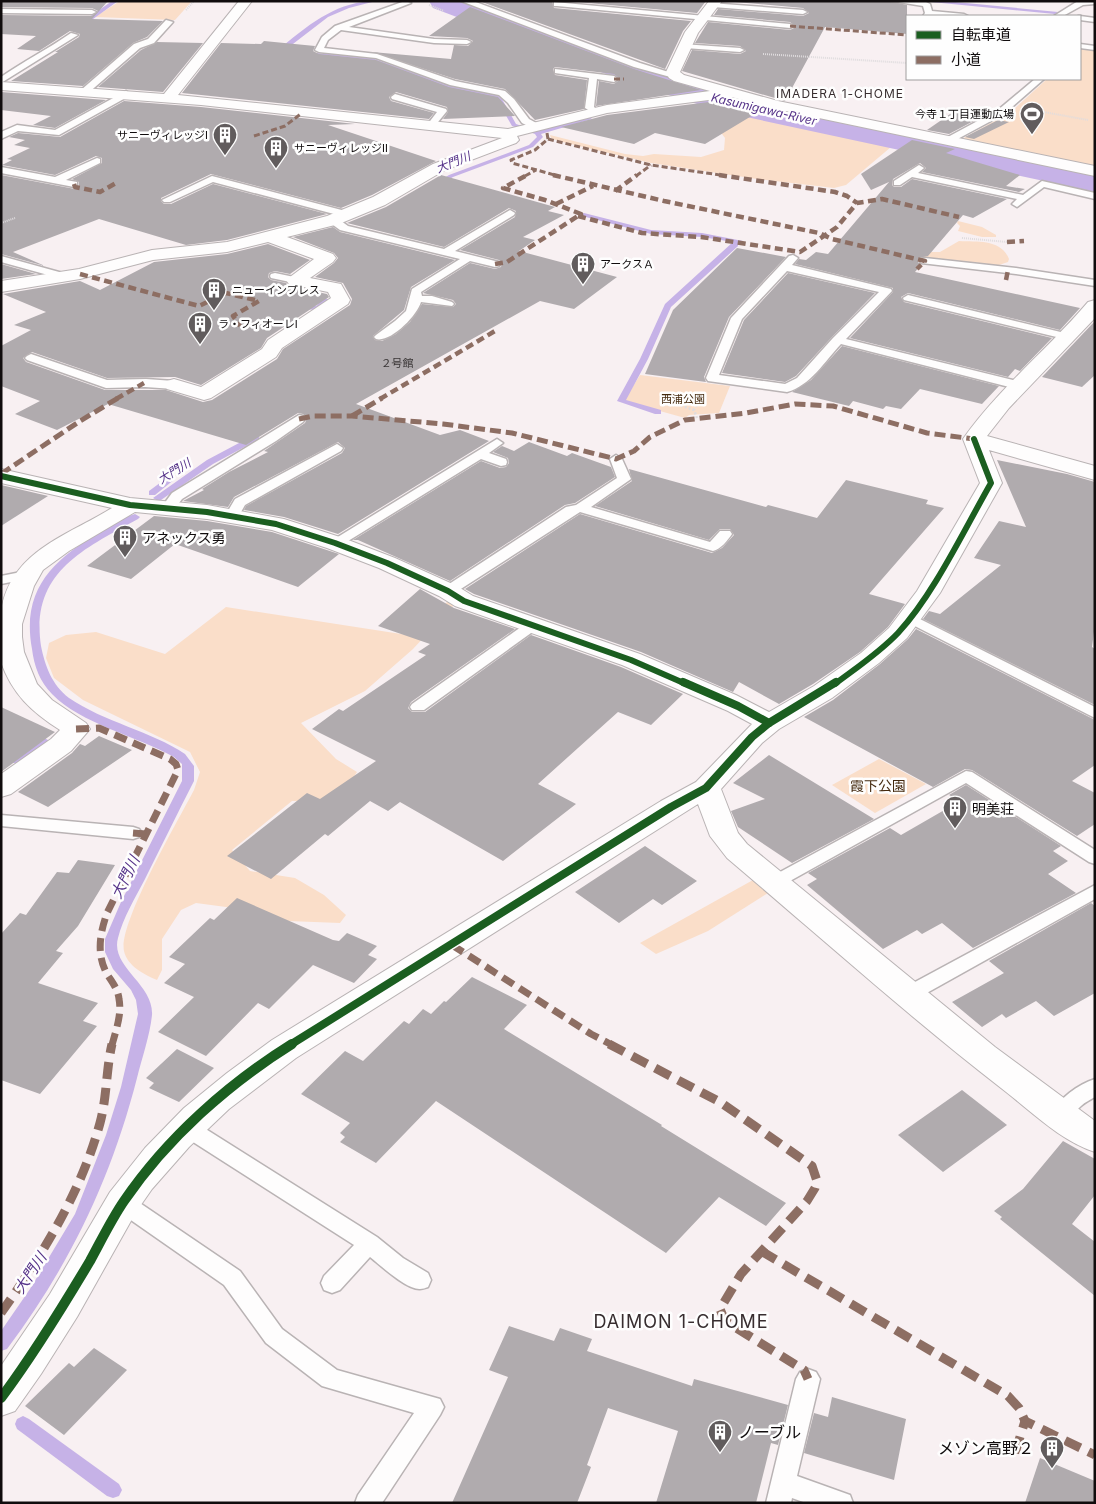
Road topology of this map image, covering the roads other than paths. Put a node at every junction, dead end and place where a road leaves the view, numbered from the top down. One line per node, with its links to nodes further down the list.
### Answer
1 (246, 1): 40 (street)
2 (465, 1): 31 (lane)
3 (1095, 2): 13 (lane)
4 (407, 3): 19 (lane)
5 (575, 3): 8 (lane); 15 (lane)
6 (714, 3): 11 (lane); 15 (street)
7 (893, 3): 12 (lane)
8 (557, 4)
9 (1, 11): 10 (lane)
10 (92, 12)
11 (803, 12)
12 (928, 15)
13 (1061, 15)
14 (1081, 18): 16 (lane)
15 (702, 19): 18 (lane); 24 (street)
16 (1095, 20)
17 (169, 22): 21 (lane)
18 (790, 26)
19 (338, 28): 23 (lane); 44 (lane)
20 (146, 30): 21 (lane)
21 (161, 30): 29 (lane)
22 (53, 39): 35 (lane)
23 (467, 42)
24 (685, 46): 27 (lane); 31 (street)
25 (1081, 46): 26 (lane)
26 (1095, 48)
27 (740, 50)
28 (115, 51): 29 (lane)
29 (130, 52): 37 (lane)
30 (558, 71): 32 (lane)
31 (674, 75): 39 (street)
32 (593, 76): 33 (lane); 42 (lane)
33 (614, 79)
34 (1039, 80): 46 (lane)
35 (1, 81)
36 (1, 86): 37 (street)
37 (84, 92): 38 (street)
38 (126, 94): 40 (street); 45 (lane)
39 (727, 94): 42 (street); 46 (street)
40 (169, 98): 43 (street)
41 (394, 98): 43 (lane)
42 (594, 111): 44 (street)
43 (431, 125): 44 (street)
44 (522, 130): 58 (street)
45 (1, 136)
46 (949, 140): 50 (street)
47 (97, 161): 52 (lane)
48 (920, 168): 51 (lane)
49 (1, 170): 52 (lane)
50 (1095, 171)
51 (911, 174): 54 (lane); 55 (lane)
52 (57, 180): 53 (lane)
53 (74, 184)
54 (897, 184)
55 (1095, 196)
56 (167, 200): 58 (lane)
57 (510, 213): 61 (lane)
58 (341, 217): 59 (street); 60 (lane)
59 (270, 237): 68 (street); 69 (street)
60 (399, 241): 61 (lane)
61 (445, 252): 62 (lane)
62 (468, 258): 66 (lane); 74 (lane)
63 (1, 259): 68 (lane)
64 (925, 261): 70 (lane)
65 (789, 262): 80 (lane); 86 (lane)
66 (495, 264)
67 (275, 276): 69 (lane)
68 (66, 277): 71 (street)
69 (295, 280): 84 (street)
70 (1095, 283)
71 (1, 287)
72 (938, 295): 75 (lane)
73 (908, 298): 75 (lane)
74 (417, 299): 76 (lane); 79 (lane)
75 (929, 303): 78 (lane)
76 (448, 304)
77 (1095, 306): 78 (street)
78 (1081, 332): 85 (street)
79 (380, 337)
80 (838, 340): 85 (lane); 86 (lane)
81 (31, 358): 82 (lane)
82 (82, 376): 83 (lane); 84 (lane)
83 (63, 385)
84 (174, 385)
85 (1017, 385): 88 (street)
86 (789, 392)
87 (299, 419): 97 (lane)
88 (974, 439): 94 (street); 105 (street)
89 (497, 443): 91 (lane)
90 (337, 448): 99 (lane)
91 (480, 454): 93 (lane); 101 (lane)
92 (616, 459): 98 (lane)
93 (502, 462)
94 (1095, 473)
95 (1, 476): 96 (street)
96 (130, 505): 97 (street); 102 (street)
97 (168, 508): 99 (street)
98 (580, 508): 100 (lane); 104 (lane)
99 (232, 516): 101 (street)
100 (725, 534)
101 (335, 543): 104 (street)
102 (26, 575): 103 (lane); 112 (street)
103 (1, 580)
104 (448, 591): 106 (street)
105 (910, 618): 110 (lane); 111 (street)
106 (533, 625): 108 (lane); 111 (street)
107 (428, 681): 108 (lane)
108 (444, 689): 109 (lane)
109 (418, 707)
110 (1095, 713)
111 (769, 723): 113 (street)
112 (1, 788)
113 (706, 788): 117 (street); 122 (street)
114 (1, 820): 115 (lane)
115 (133, 833)
116 (1095, 858): 117 (lane)
117 (775, 882): 119 (street)
118 (1095, 891): 119 (lane)
119 (909, 994): 121 (street)
120 (1095, 1087): 121 (lane)
121 (1061, 1114): 123 (street)
122 (186, 1127): 124 (street); 125 (lane)
123 (1095, 1138)
124 (123, 1203): 129 (street); 131 (lane)
125 (369, 1243): 126 (lane); 127 (lane)
126 (420, 1280)
127 (332, 1283)
128 (808, 1380): 130 (lane)
129 (1, 1398)
130 (781, 1493): 132 (lane)
131 (367, 1503)
132 (841, 1503)

